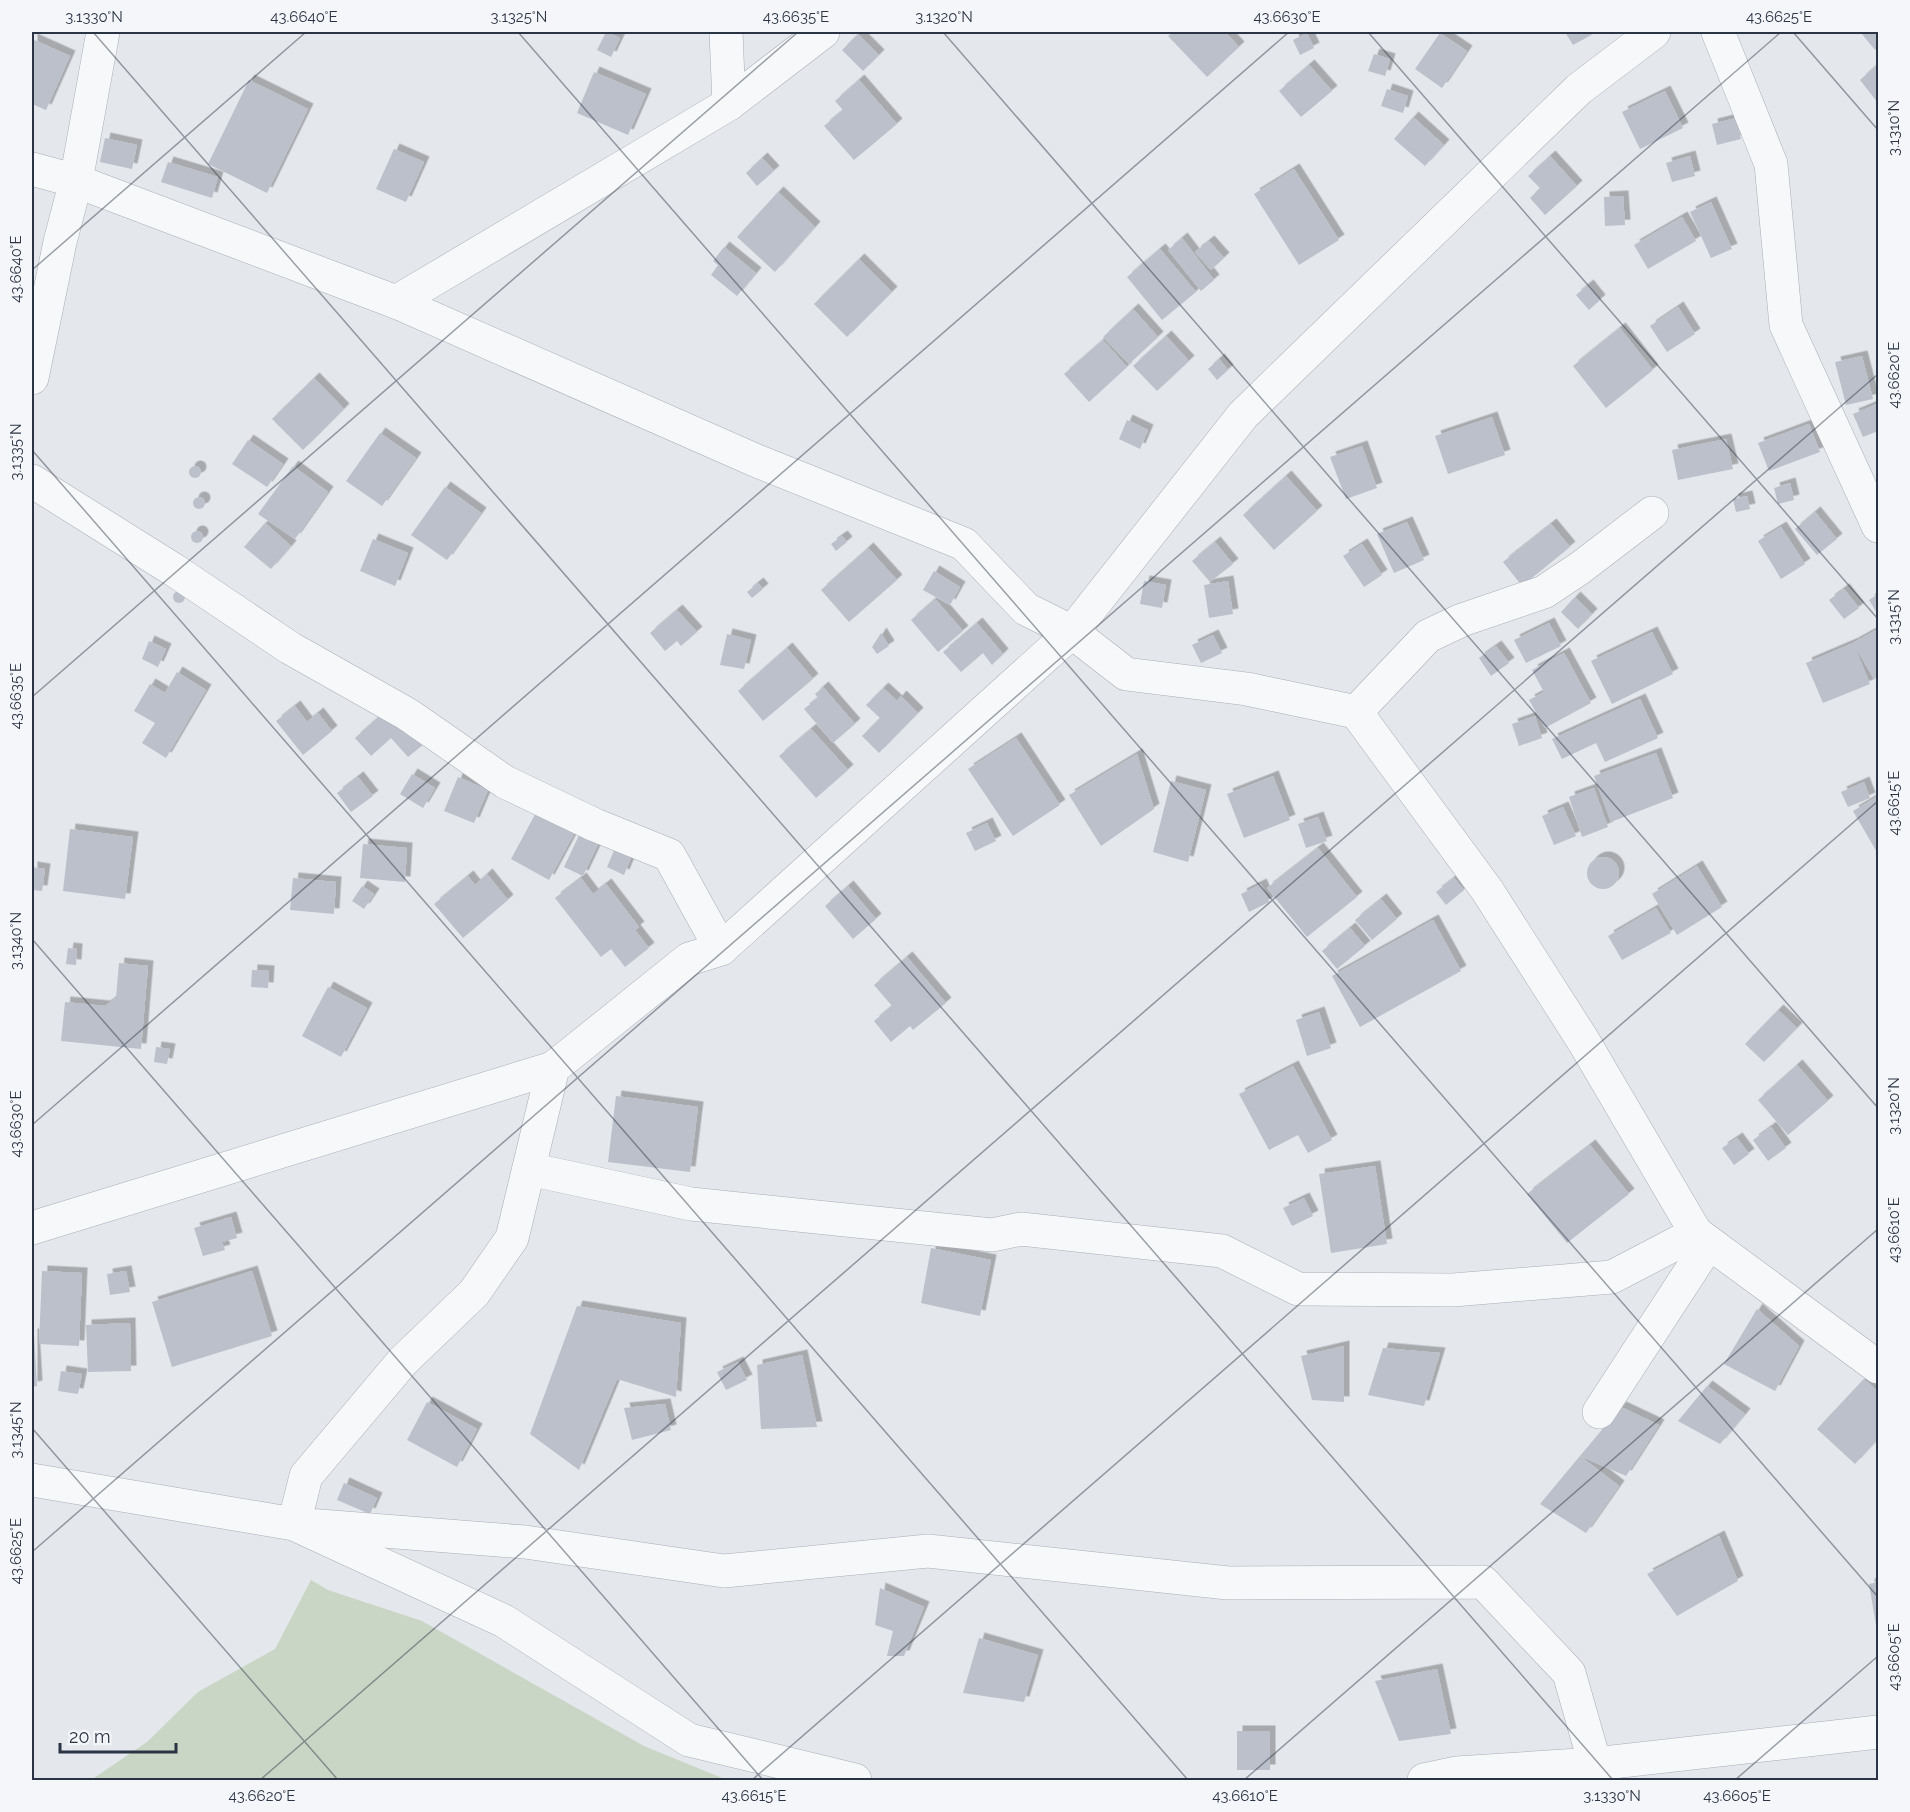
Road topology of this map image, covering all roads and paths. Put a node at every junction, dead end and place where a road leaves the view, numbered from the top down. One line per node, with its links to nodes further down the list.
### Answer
1 (103, 32): 8 (street)
2 (726, 32): 6 (street)
3 (823, 32): 6 (street)
4 (1654, 32): 14 (street)
5 (1718, 32): 13 (street)
6 (729, 104): 9 (street)
7 (32, 169): 8 (street)
8 (76, 181): 9 (street); 10 (street)
9 (396, 302): 14 (street)
10 (32, 378)
11 (32, 480): 16 (street)
12 (1652, 513): 15 (street)
13 (1878, 526)
14 (1072, 632): 15 (street); 16 (street)
15 (1356, 712): 20 (street)
16 (721, 949): 17 (street)
17 (553, 1068): 18 (street); 19 (street)
18 (530, 1169): 20 (street); 24 (street)
19 (32, 1228)
20 (1702, 1238): 21 (street); 22 (street)
21 (1878, 1367)
22 (1599, 1412)
23 (32, 1480): 24 (street)
24 (294, 1524): 26 (street); 27 (street)
25 (1878, 1732): 26 (street)
26 (1595, 1764): 28 (street)
27 (855, 1780)
28 (1424, 1780)

